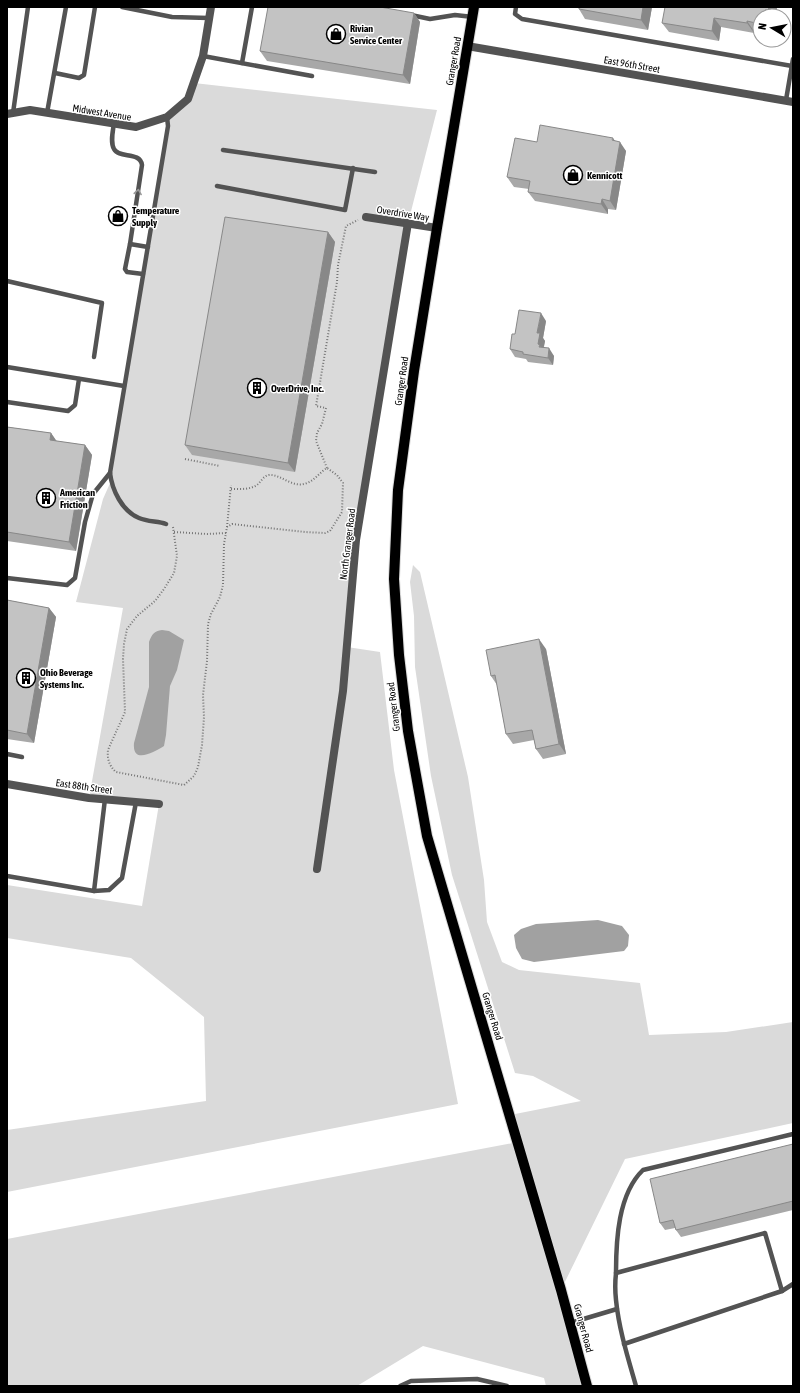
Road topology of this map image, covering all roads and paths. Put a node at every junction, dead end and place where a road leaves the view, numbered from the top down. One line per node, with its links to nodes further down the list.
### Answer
1 (28, 7): 19 (lane)
2 (66, 7): 16 (lane)
3 (95, 7): 16 (lane)
4 (122, 7): 10 (lane)
5 (211, 7): 10 (street, Midwest Avenue)
6 (252, 7): 14 (lane)
7 (516, 7): 15 (lane)
8 (474, 12): 9 (lane); 11 (main road, Granger Road)
9 (408, 15)
10 (209, 18): 12 (street, Midwest Avenue)
11 (468, 46): 18 (street, East 96th Street); 29 (main road, Granger Road)
12 (203, 56): 14 (lane); 21 (street, Midwest Avenue)
13 (793, 59): 15 (lane)
14 (242, 63): 17 (lane)
15 (792, 66): 18 (lane)
16 (54, 73): 20 (lane)
17 (312, 76)
18 (790, 101)
19 (10, 113): 20 (street, Midwest Avenue)
20 (47, 113): 22 (street, Midwest Avenue)
21 (167, 118): 22 (street, Midwest Avenue); 31 (lane)
22 (114, 123): 30 (lane, one-way to 22)
23 (223, 150): 24 (lane)
24 (353, 168): 25 (lane); 26 (lane)
25 (375, 172)
26 (217, 186)
27 (366, 217): 28 (street, Overdrive Way); 41 (path)
28 (408, 223): 29 (street, Overdrive Way); 57 (street, North Granger Road)
29 (436, 228): 65 (main road, Granger Road)
30 (130, 244): 31 (lane); 32 (lane)
31 (148, 247): 32 (lane)
32 (143, 274): 37 (lane)
33 (7, 281): 34 (lane)
34 (94, 357)
35 (7, 367): 36 (lane)
36 (79, 379): 37 (lane); 38 (lane)
37 (124, 386): 42 (lane)
38 (7, 402)
39 (185, 459): 40 (path)
40 (220, 466)
41 (327, 468): 44 (path); 47 (path)
42 (110, 473): 45 (lane); 50 (lane)
43 (230, 485): 44 (path)
44 (230, 488): 47 (path)
45 (166, 524)
46 (173, 526): 48 (path)
47 (227, 527): 49 (path)
48 (174, 532): 49 (path); 49 (path)
49 (226, 533)
50 (7, 578)
51 (7, 754): 52 (lane)
52 (22, 757)
53 (7, 784): 54 (street, East 88th Street)
54 (105, 799): 55 (street, East 88th Street); 59 (lane)
55 (136, 802): 56 (street, East 88th Street); 59 (lane)
56 (159, 804)
57 (317, 869)
58 (7, 876): 59 (lane)
59 (94, 891)
60 (793, 1134): 61 (lane)
61 (616, 1274): 63 (lane); 64 (lane)
62 (793, 1284): 63 (lane)
63 (782, 1291): 66 (lane)
64 (617, 1309): 65 (lane); 66 (lane)
65 (570, 1323): 69 (main road, Granger Road)
66 (624, 1344): 70 (lane)
67 (400, 1386): 68 (lane)
68 (507, 1386)
69 (587, 1386)
70 (636, 1386)

